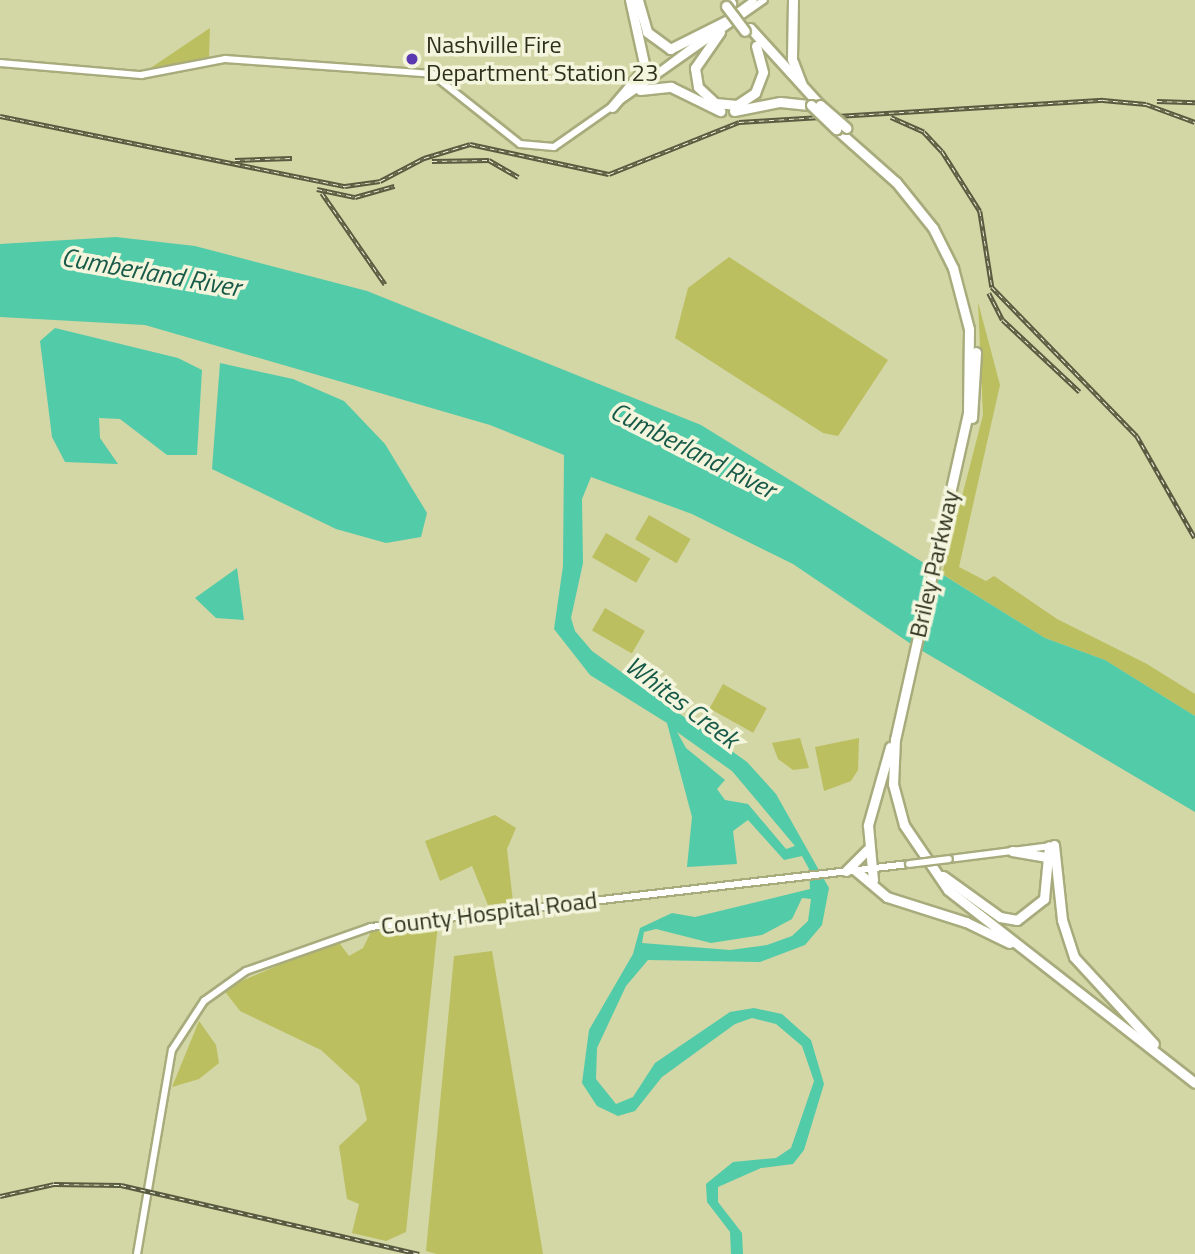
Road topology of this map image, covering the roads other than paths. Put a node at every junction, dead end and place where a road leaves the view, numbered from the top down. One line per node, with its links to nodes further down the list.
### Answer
1 (630, 0): 16 (highway)
2 (638, 0): 9 (highway)
3 (754, 0): 9 (main road)
4 (764, 0): 11 (main road)
5 (785, 0): 8 (highway)
6 (793, 0): 8 (highway)
7 (727, 2): 10 (highway, Briley Parkway, bridge)
8 (792, 13): 15 (highway)
9 (726, 21): 16 (main road)
10 (747, 29): 12 (highway, Briley Parkway); 15 (highway, Briley Parkway)
11 (720, 32): 12 (highway); 14 (main road)
12 (756, 46): 15 (highway, Briley Parkway)
13 (0, 63): 17 (main road)
14 (640, 90): 15 (highway); 17 (main road)
15 (814, 103): 18 (highway, Briley Parkway, bridge); 18 (highway, Briley Parkway, bridge)
16 (612, 107): 17 (main road)
17 (587, 129)
18 (939, 555): 19 (highway, Briley Parkway)
19 (906, 700): 20 (highway, Briley Parkway); 27 (highway, Briley Parkway)
20 (899, 718): 22 (highway); 29 (highway, Briley Parkway)
21 (1051, 846): 23 (main road, County Hospital Road); 24 (highway); 30 (highway)
22 (867, 848): 25 (highway); 26 (highway)
23 (1012, 851): 24 (highway); 25 (main road, County Hospital Road, bridge)
24 (1045, 857): 27 (highway)
25 (870, 868): 26 (main road, County Hospital Road); 28 (highway)
26 (851, 870): 28 (highway); 33 (main road, County Hospital Road)
27 (943, 876): 30 (highway, Briley Parkway)
28 (873, 883): 29 (highway)
29 (1043, 965): 32 (highway, Briley Parkway)
30 (1154, 1044): 31 (highway, Briley Parkway)
31 (1195, 1076)
32 (1195, 1083)
33 (137, 1254)

